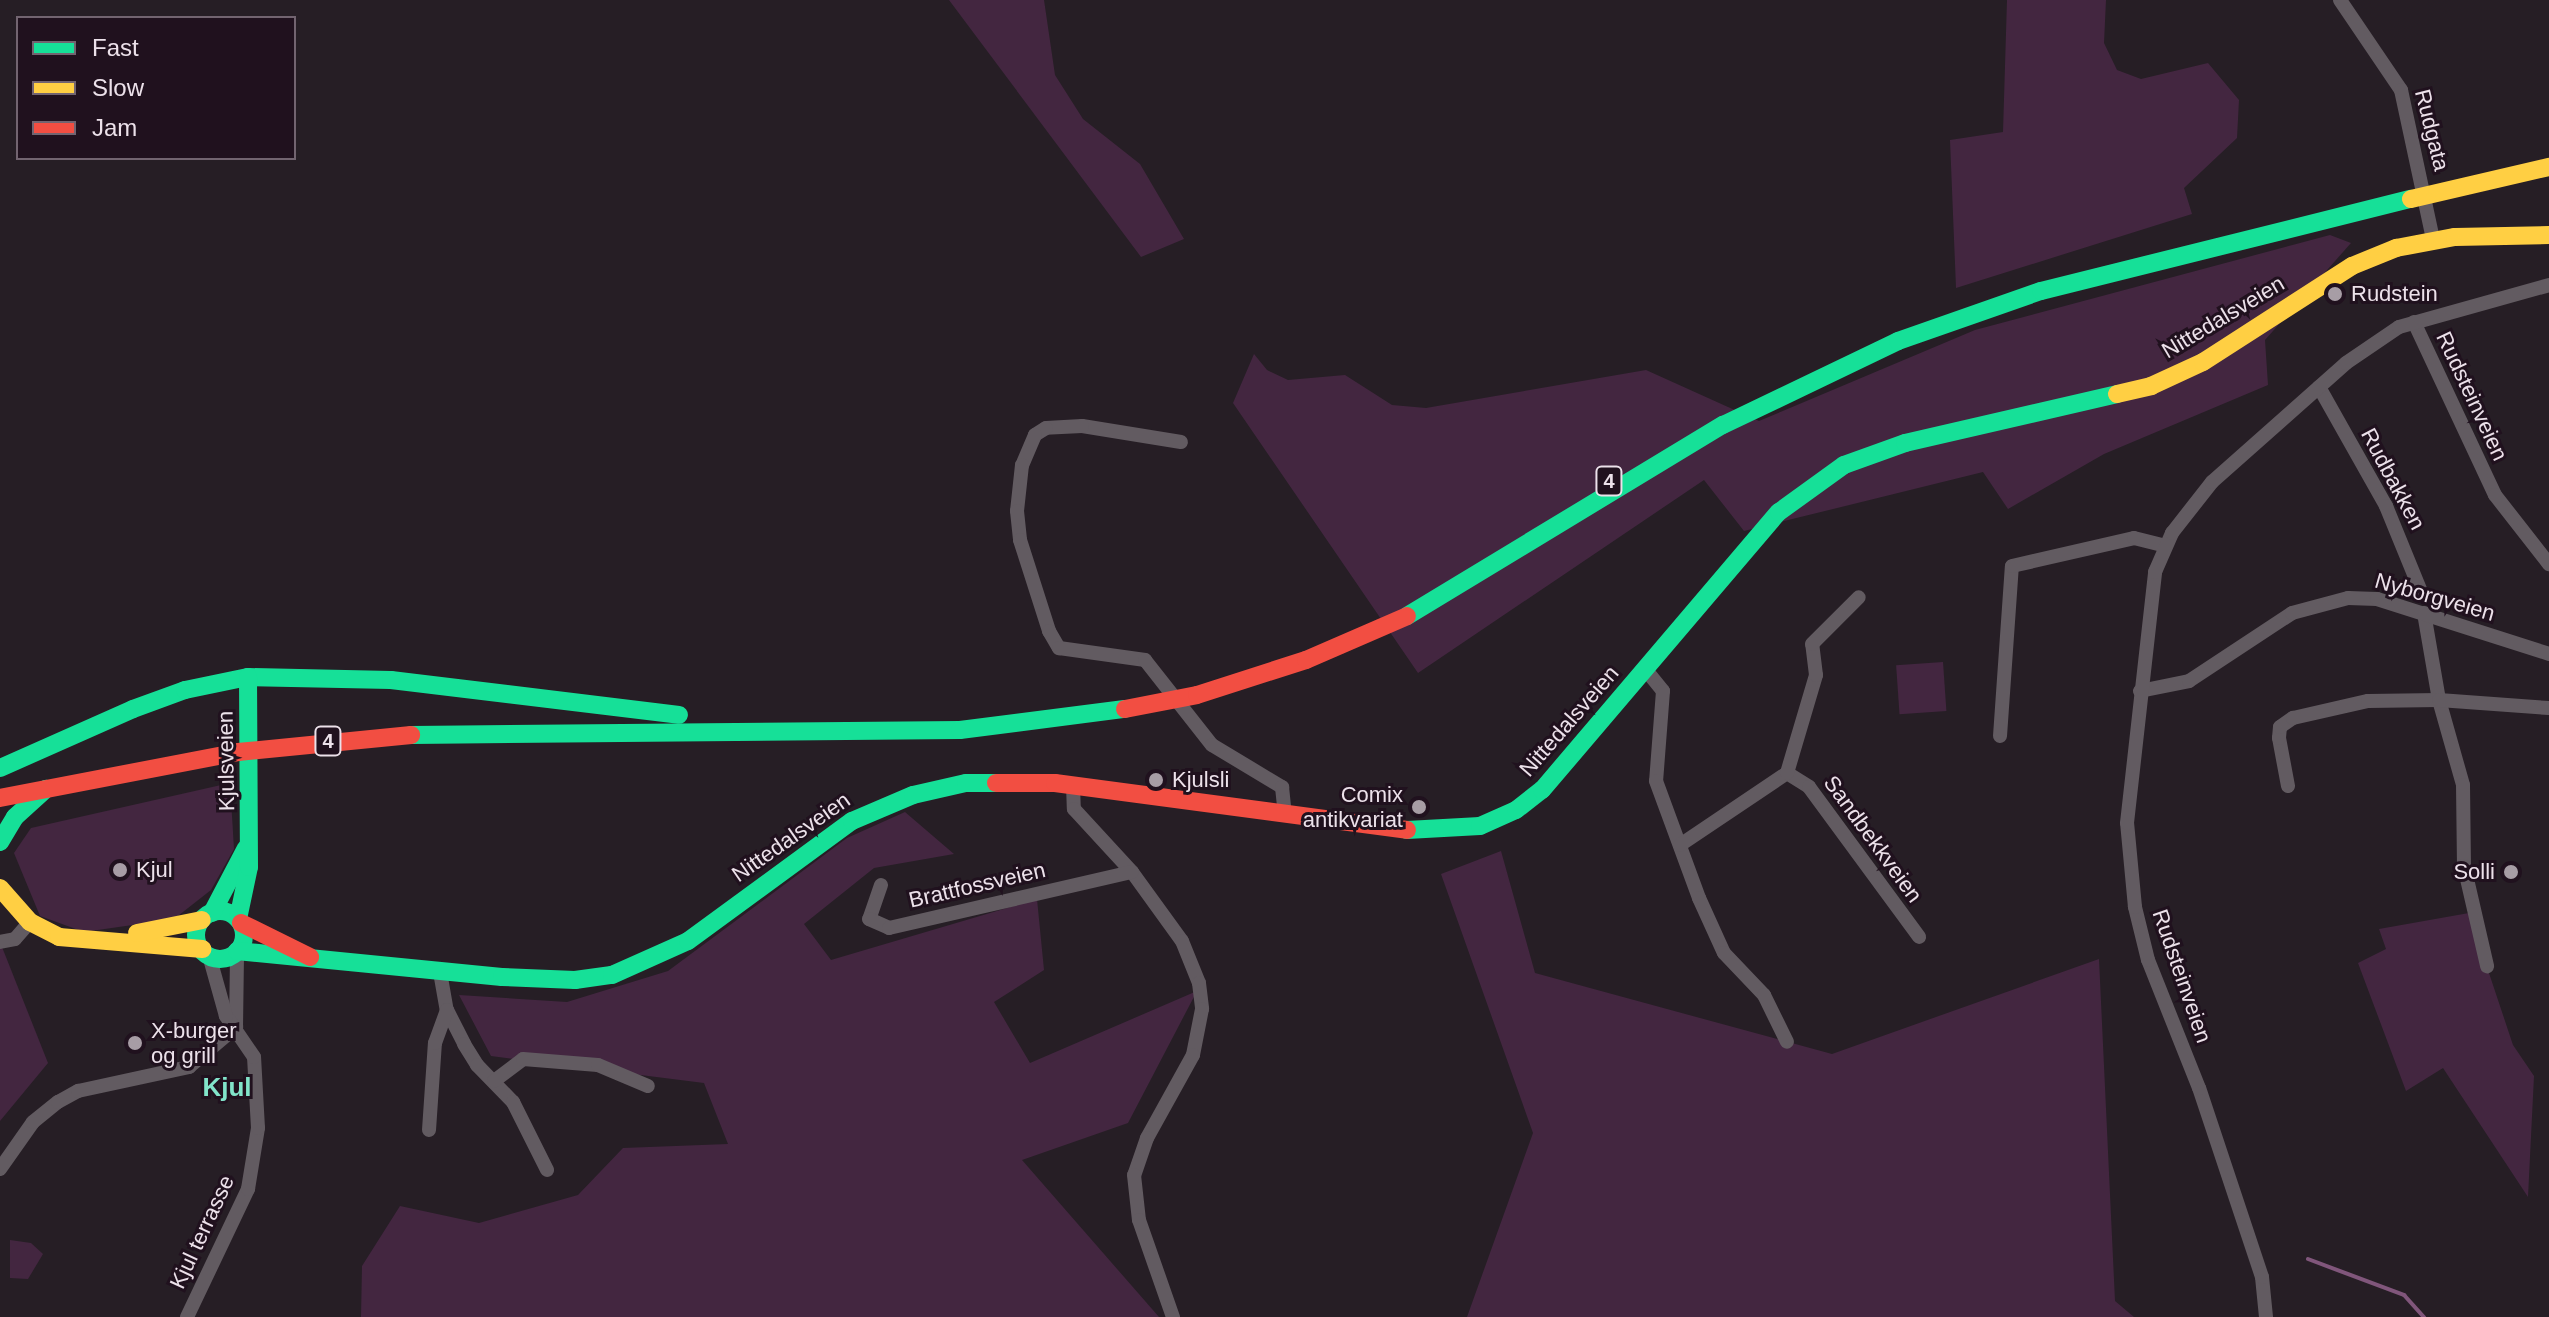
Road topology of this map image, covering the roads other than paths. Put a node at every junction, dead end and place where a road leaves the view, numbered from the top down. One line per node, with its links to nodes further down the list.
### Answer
1 (2340, 0): 5 (street, Rudgata)
2 (2549, 154): 21 (main road, 4)
3 (2549, 167): 22 (main road, 4)
4 (2549, 235): 5 (main road, Nittedalsveien)
5 (2433, 239): 16 (main road, Nittedalsveien)
6 (2549, 285): 7 (street, Rudsteinveien)
7 (2414, 322): 8 (street, Rudsteinveien); 11 (street, Rudsteinveien)
8 (2319, 387): 10 (street, Rudsteinveien); 12 (street, Rudbakken)
9 (1181, 442): 30 (street)
10 (2165, 546): 18 (street, Rudsteinveien); 23 (street)
11 (2549, 564)
12 (2422, 594)
13 (1859, 597): 25 (street)
14 (2424, 613): 15 (street, Nyborgveien); 18 (street, Nyborgveien); 19 (street)
15 (2549, 654)
16 (1646, 670): 30 (main road, Nittedalsveien); 33 (street)
17 (248, 677): 21 (main road, 4); 24 (main road, 4); 32 (main road, Kjulsveien)
18 (2140, 691): 58 (street, Rudsteinveien)
19 (2439, 700): 20 (street); 27 (street); 46 (street)
20 (2549, 708)
21 (727, 721): 22 (main road, 4)
22 (660, 729): 28 (main road, 4)
23 (2000, 736)
24 (0, 768)
25 (1787, 773): 33 (street); 40 (street, Sandbekkveien)
26 (1073, 785): 30 (main road, Nittedalsveien); 34 (street); 47 (main road, Nittedalsveien)
27 (2288, 786)
28 (48, 788): 29 (main road, 4); 31 (main road)
29 (0, 798)
30 (1285, 814)
31 (0, 842)
32 (249, 843): 37 (main road, Kjulsveien); 38 (main road, Kjulsveien)
33 (1680, 845): 50 (street)
34 (1132, 872): 35 (street, Brattfossveien); 57 (street)
35 (881, 885)
36 (1, 886): 39 (main road)
37 (207, 916): 38 (main road); 42 (main road); 44 (main road)
38 (239, 921): 43 (main road); 45 (main road, Nittedalsveien)
39 (30, 922): 41 (street); 42 (main road)
40 (1919, 937)
41 (0, 942)
42 (114, 942): 44 (main road)
43 (237, 951): 44 (main road); 45 (main road, Nittedalsveien); 49 (street, Kjul terrasse)
44 (205, 952): 49 (street, Kjul terrasse)
45 (311, 957): 47 (main road, Nittedalsveien)
46 (2487, 966)
47 (440, 972): 48 (street)
48 (447, 1010): 51 (street); 53 (street)
49 (236, 1027): 54 (street); 56 (street, Kjul terrasse)
50 (1787, 1042)
51 (494, 1081): 52 (street); 55 (street)
52 (648, 1086)
53 (429, 1130)
54 (0, 1169)
55 (547, 1170)
56 (187, 1317)
57 (1173, 1317)
58 (2266, 1317)

